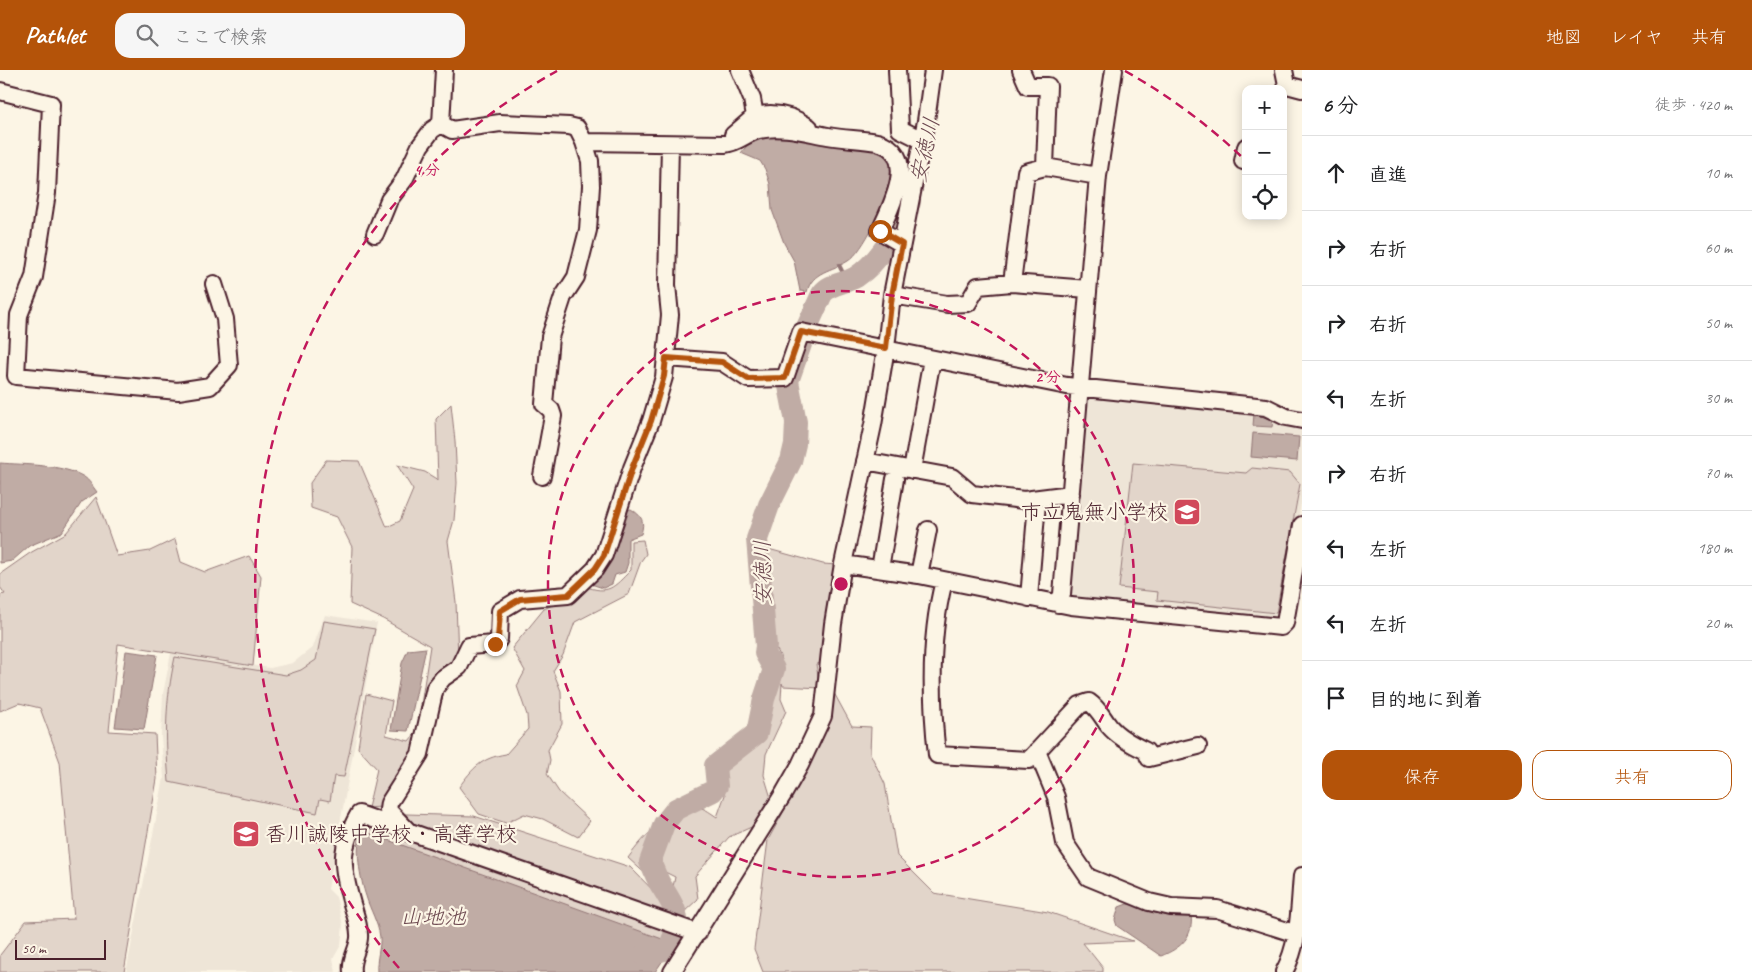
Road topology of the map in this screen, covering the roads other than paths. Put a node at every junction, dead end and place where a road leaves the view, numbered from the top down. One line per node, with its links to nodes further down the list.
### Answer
1 (444, 70): 9 (street)
2 (740, 70): 8 (street)
3 (897, 70): 11 (street)
4 (933, 70): 11 (street)
5 (1022, 70): 15 (street)
6 (1114, 70): 16 (street)
7 (0, 91): 20 (street)
8 (755, 116): 10 (street); 14 (street)
9 (441, 124): 12 (street); 17 (street)
10 (814, 132): 14 (street); 18 (street)
11 (922, 140): 18 (street)
12 (584, 142): 13 (street); 30 (street)
13 (670, 144): 14 (street); 24 (street)
14 (725, 144)
15 (1045, 167): 16 (street); 19 (street)
16 (1098, 176): 21 (street)
17 (375, 234)
18 (902, 244): 22 (street)
19 (1012, 283): 21 (street); 22 (street)
20 (214, 284)
21 (1088, 289): 26 (street)
22 (892, 295): 23 (street)
23 (886, 348): 24 (street); 25 (street); 28 (street)
24 (666, 358): 44 (street)
25 (932, 359): 26 (street); 29 (street)
26 (1081, 387): 27 (street); 32 (street)
27 (1302, 420)
28 (865, 461): 29 (street); 36 (street)
29 (912, 470): 32 (street)
30 (542, 476)
31 (895, 479): 37 (street)
32 (1070, 494): 41 (street)
33 (1037, 503): 40 (street)
34 (1302, 524): 41 (street)
35 (928, 530): 38 (street)
36 (843, 564): 37 (street); 46 (street)
37 (880, 569): 38 (street)
38 (919, 575): 39 (street)
39 (944, 581): 40 (street); 43 (street)
40 (1029, 598): 41 (street)
41 (1058, 604)
42 (1198, 746): 43 (street)
43 (1037, 751): 47 (street)
44 (410, 833): 46 (street); 48 (street)
45 (1302, 876): 47 (street)
46 (698, 933): 49 (street)
47 (1297, 934): 50 (street)
48 (352, 972)
49 (672, 972)
50 (1284, 972)

